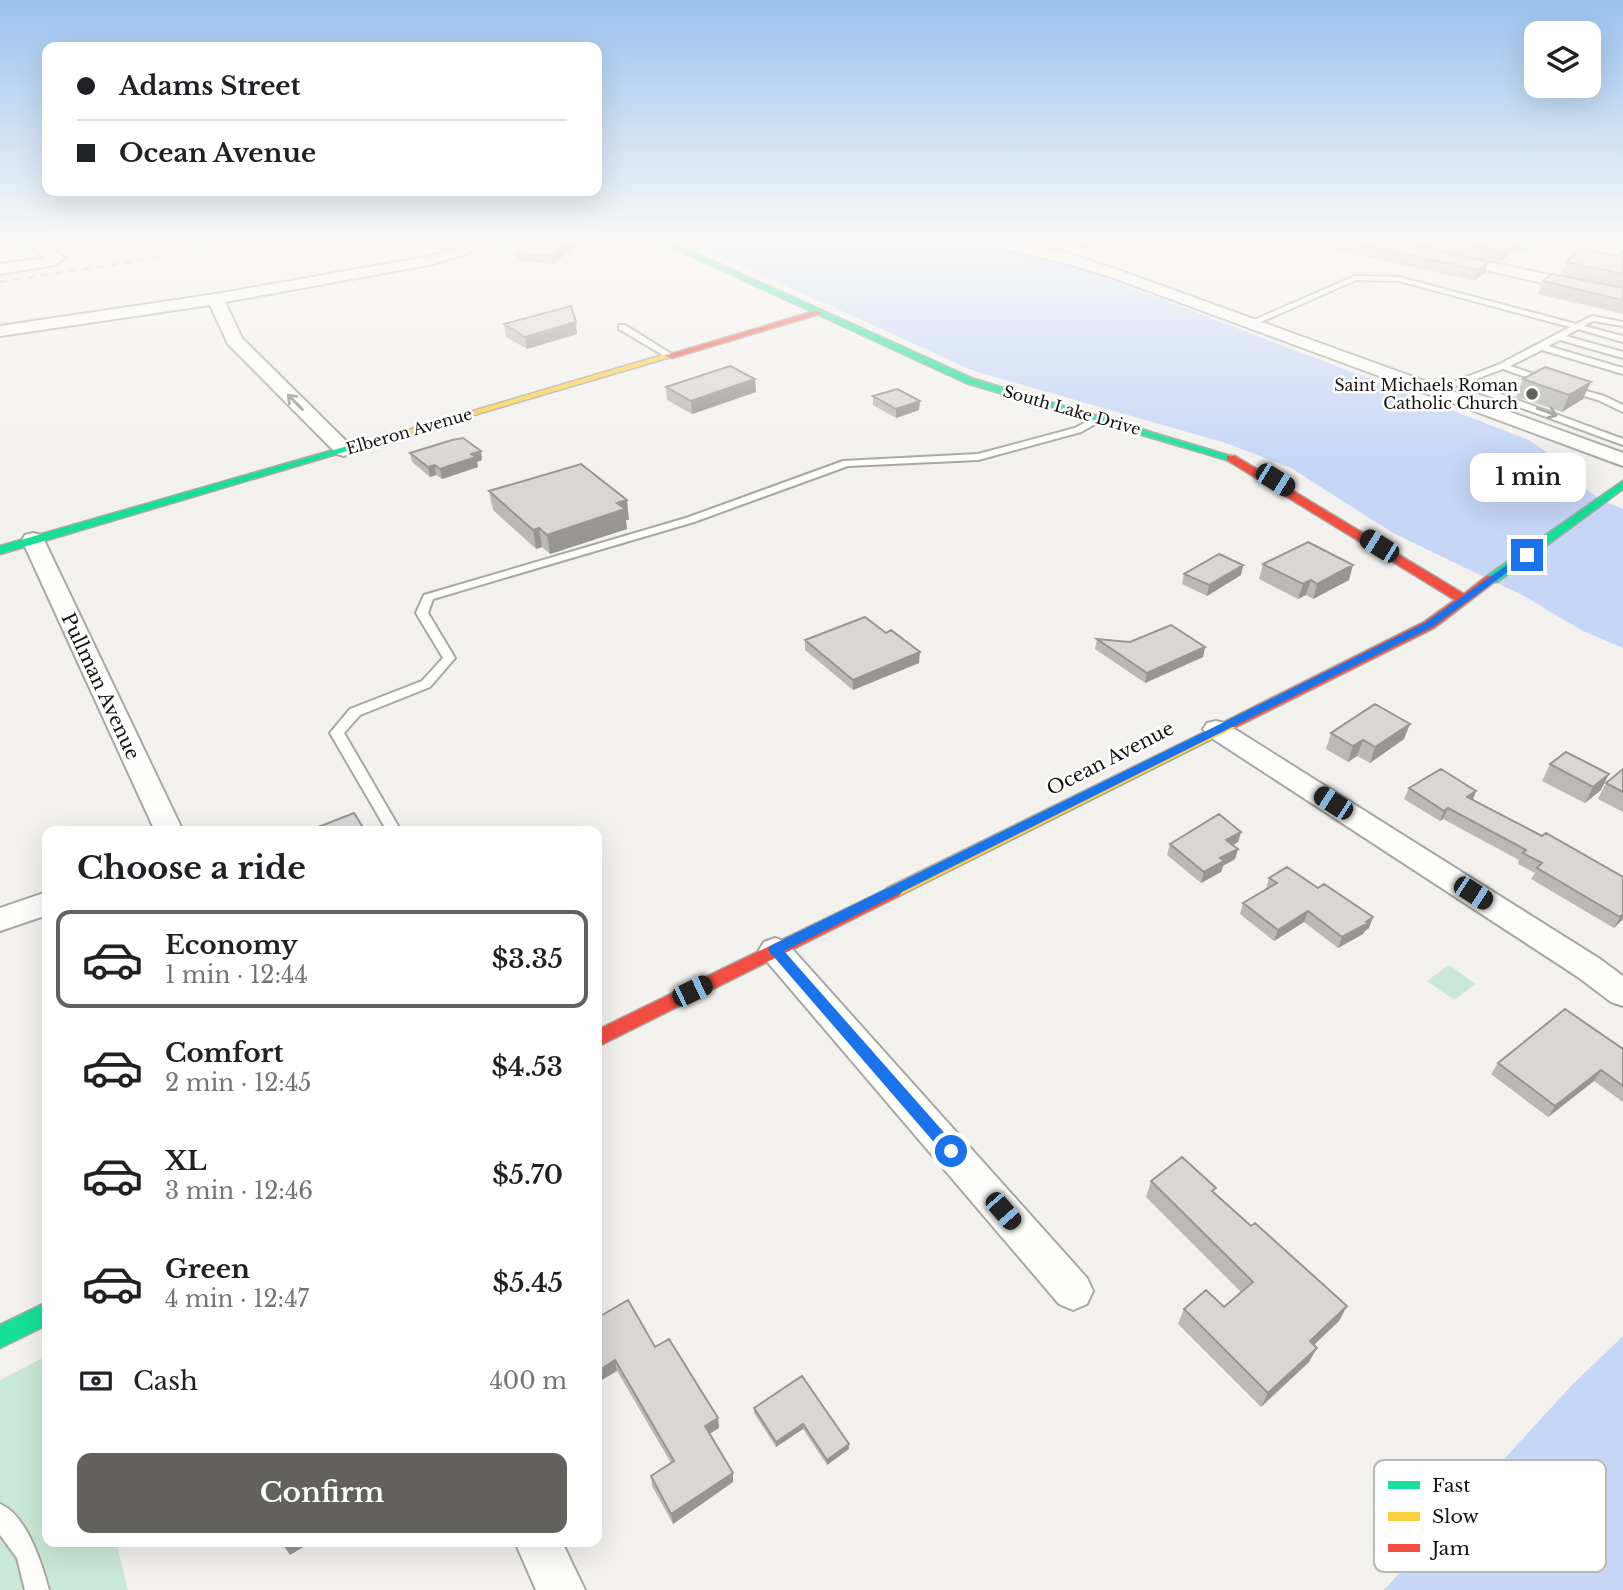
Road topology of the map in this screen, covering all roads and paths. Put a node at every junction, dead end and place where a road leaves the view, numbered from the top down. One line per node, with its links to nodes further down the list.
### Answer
1 (100, 316): 12 (street)
2 (224, 316): 27 (street, one-way to 2)
3 (807, 316): 16 (street, Elberon Avenue)
4 (825, 316): 25 (street, South Lake Drive)
5 (1232, 316): 8 (street)
6 (1266, 316): 8 (lane)
7 (1538, 316): 11 (lane)
8 (1251, 323): 21 (street)
9 (1623, 324): 11 (lane)
10 (622, 327): 16 (lane)
11 (1578, 327): 13 (lane); 14 (lane)
12 (0, 331)
13 (1560, 337): 15 (lane); 17 (lane)
14 (1623, 339)
15 (1537, 349): 18 (lane); 19 (lane)
16 (669, 355): 27 (street, Elberon Avenue)
17 (1623, 355)
18 (1503, 366): 20 (lane); 22 (lane)
19 (1623, 372)
20 (1459, 382): 21 (lane); 26 (lane, one-way to 26)
21 (1436, 391): 28 (street)
22 (1601, 398): 23 (lane); 24 (lane)
23 (1623, 402)
24 (1623, 409)
25 (1099, 418): 32 (street, South Lake Drive); 35 (lane)
26 (1623, 442)
27 (344, 450): 30 (street, Elberon Avenue)
28 (1623, 460)
29 (1623, 484): 32 (street, Ocean Avenue)
30 (33, 540): 31 (street, Elberon Avenue); 34 (street, Pullman Avenue)
31 (0, 550)
32 (1465, 600): 33 (street, Ocean Avenue)
33 (1216, 729): 38 (street, Ocean Avenue); 39 (street)
34 (167, 826)
35 (391, 826)
36 (42, 905): 37 (street)
37 (0, 920)
38 (775, 950): 40 (street, Ocean Avenue); 41 (street)
39 (1623, 993)
40 (602, 1036)
41 (1073, 1291)
42 (42, 1316): 43 (street)
43 (0, 1337)
44 (0, 1515): 46 (lane)
45 (540, 1547): 47 (street)
46 (37, 1590)
47 (561, 1590)

